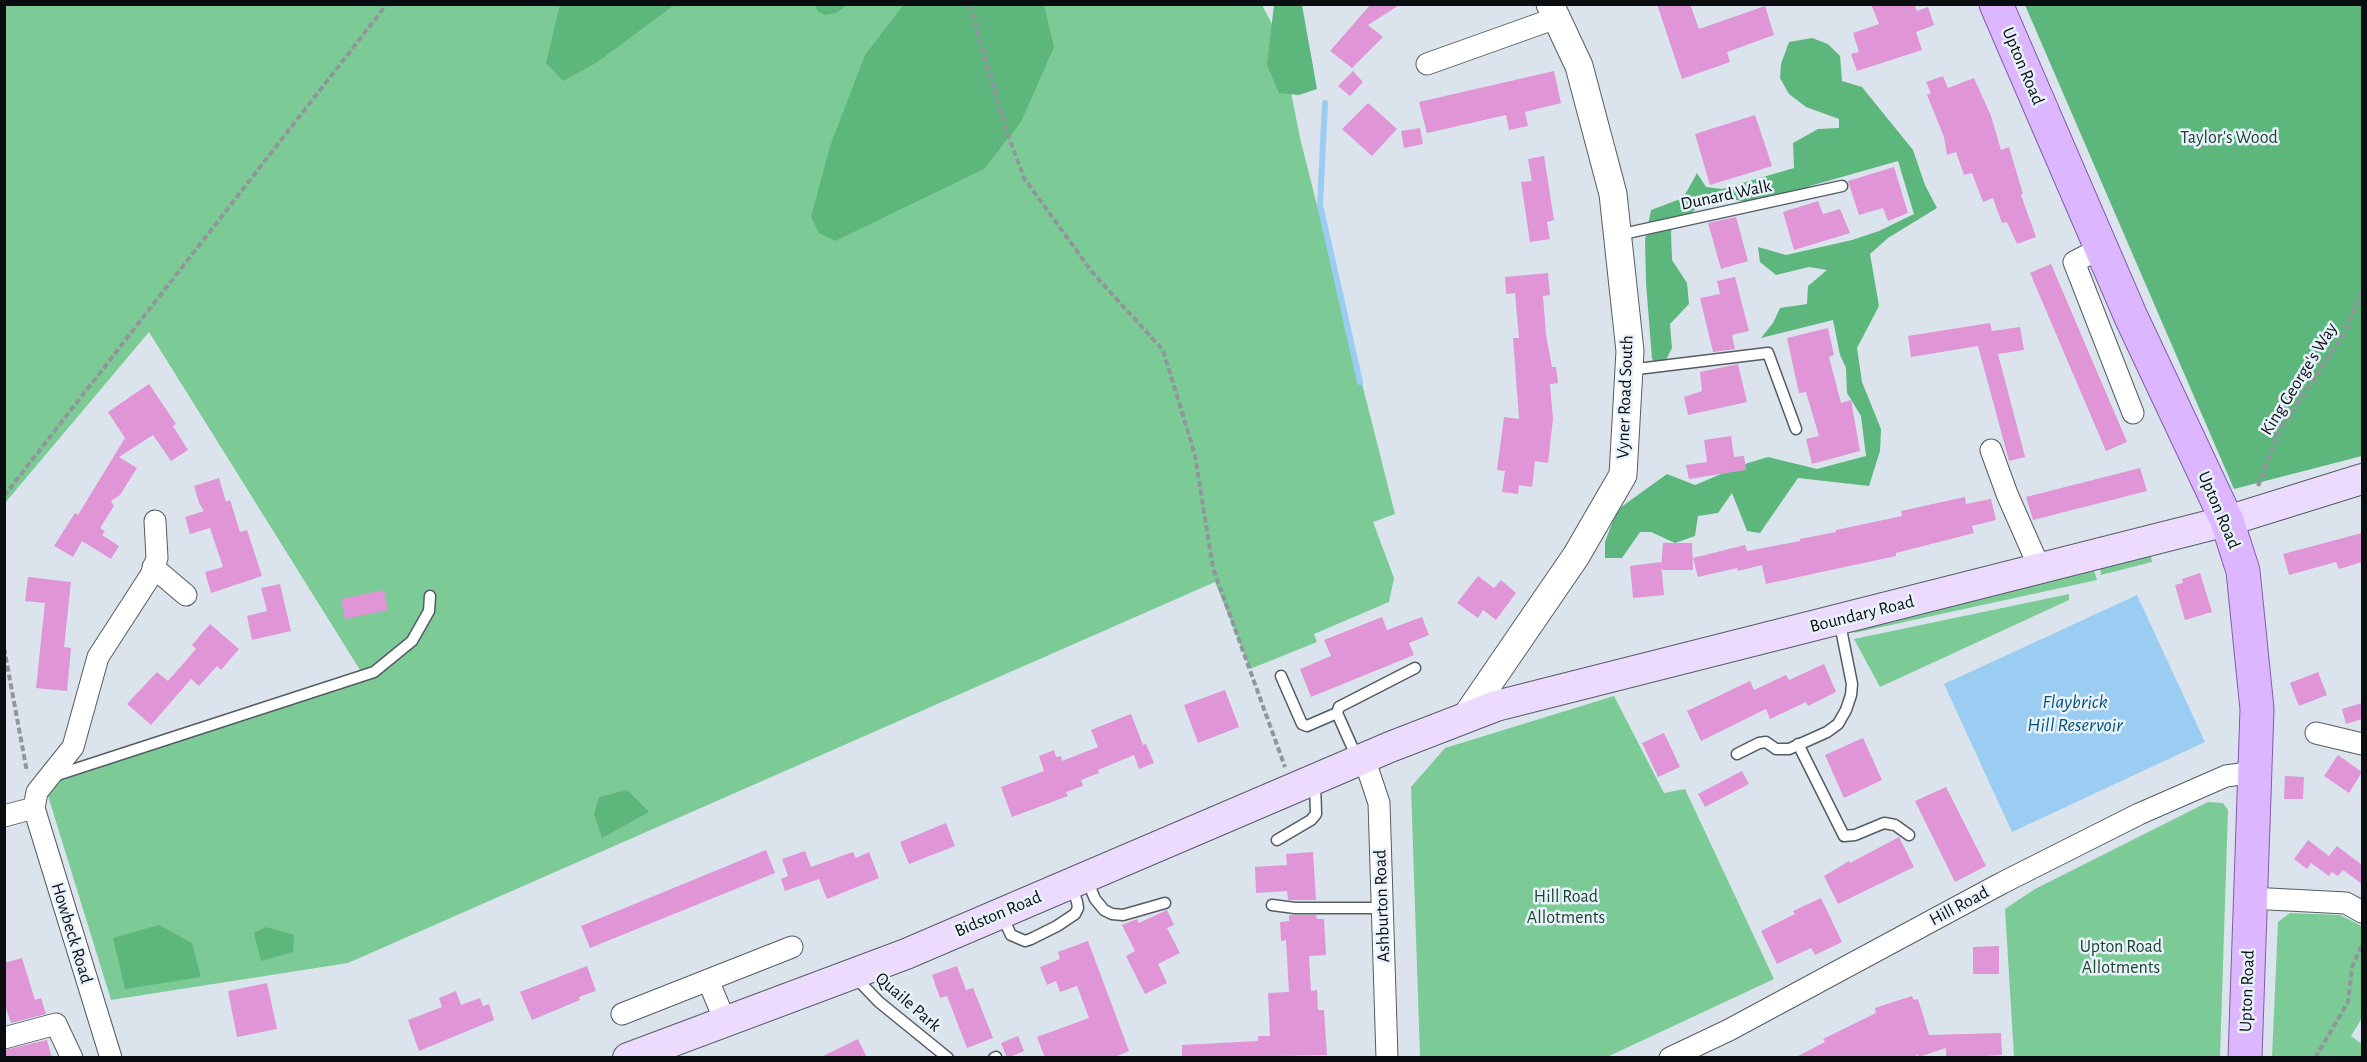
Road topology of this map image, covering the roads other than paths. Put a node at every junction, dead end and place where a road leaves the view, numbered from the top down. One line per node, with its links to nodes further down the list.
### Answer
1 (1996, 4): 6 (main road, Upton Road)
2 (1549, 16): 3 (street); 5 (street, Vyner Road South)
3 (1427, 64)
4 (1842, 186): 5 (lane, Dunard Walk)
5 (1618, 235): 7 (street, Vyner Road South)
6 (2102, 248): 8 (street); 12 (main road, Upton Road)
7 (1629, 370): 9 (lane); 22 (street, Vyner Road South)
8 (2133, 413)
9 (1796, 429)
10 (1991, 450): 15 (street)
11 (2362, 479): 12 (main road, Boundary Road)
12 (2236, 518): 15 (main road, Boundary Road); 28 (main road, Upton Road)
13 (155, 521): 14 (street)
14 (153, 567): 16 (street); 29 (street)
15 (2040, 568): 18 (main road, Boundary Road)
16 (186, 595)
17 (430, 596): 29 (lane)
18 (1839, 619): 22 (main road, Boundary Road); 24 (lane)
19 (1415, 668): 21 (lane)
20 (1281, 676): 21 (lane)
21 (1336, 712): 27 (lane)
22 (1465, 718): 27 (main road, Boundary Road)
23 (2316, 733): 25 (street)
24 (1798, 744): 26 (lane); 33 (lane)
25 (2362, 744)
26 (1737, 754)
27 (1361, 759): 30 (main road, Bidston Road); 39 (street, Ashburton Road)
28 (2254, 772): 36 (main road, Upton Road); 52 (street, Hill Road)
29 (48, 778): 31 (street)
30 (1304, 784): 34 (lane); 35 (main road, Bidston Road)
31 (34, 808): 32 (street); 49 (street, Howbeck Road)
32 (4, 816)
33 (1909, 835)
34 (1277, 840)
35 (1078, 880): 37 (lane); 42 (main road, Bidston Road)
36 (2250, 898): 40 (street); 53 (main road, Upton Road)
37 (1165, 903)
38 (1272, 905): 39 (lane)
39 (1382, 908): 51 (street, Ashburton Road)
40 (2362, 912)
41 (792, 947): 43 (street)
42 (852, 974): 45 (main road, Bidston Road); 47 (lane, Quaile Park)
43 (708, 980): 44 (street); 45 (street)
44 (622, 1014)
45 (725, 1021): 50 (main road, Bidston Road)
46 (4, 1038): 48 (street)
47 (944, 1056)
48 (72, 1058)
49 (111, 1058)
50 (628, 1058)
51 (1387, 1058)
52 (1670, 1058)
53 (2245, 1058)

